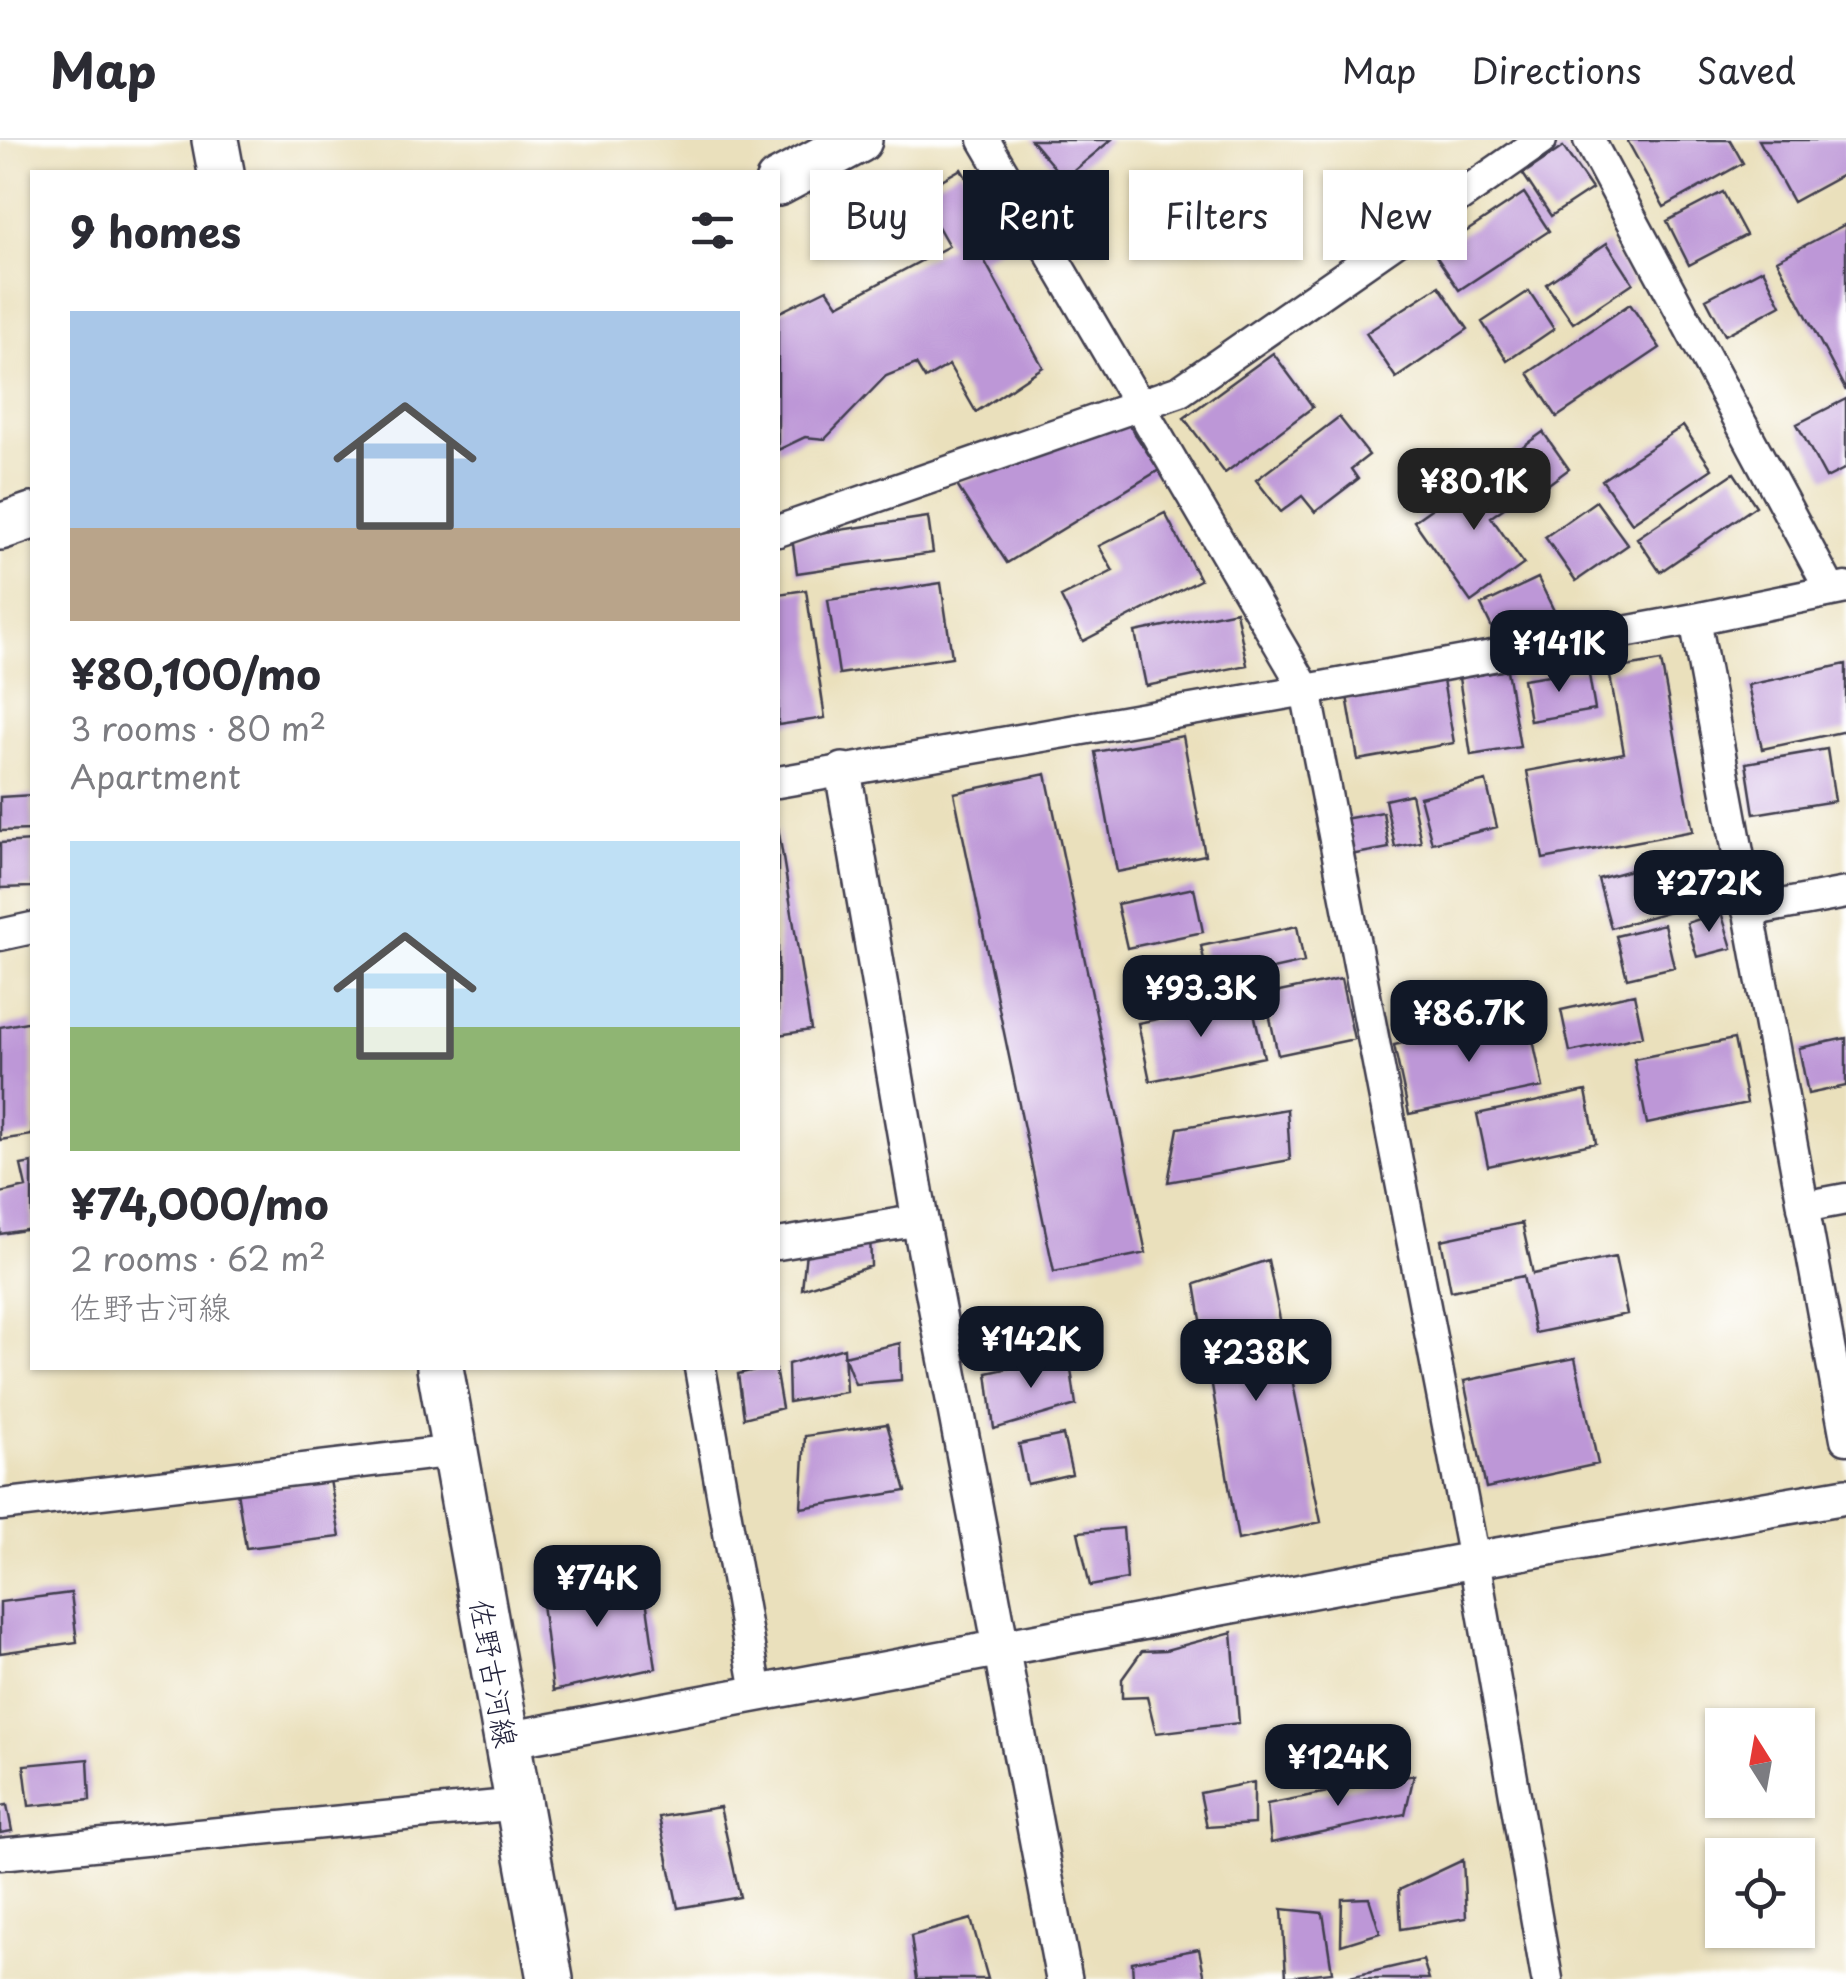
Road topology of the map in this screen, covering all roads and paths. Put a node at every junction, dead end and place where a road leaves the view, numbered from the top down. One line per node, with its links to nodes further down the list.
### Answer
1 (216, 140): 6 (main road)
2 (984, 140): 8 (street)
3 (1541, 140): 8 (street)
4 (1589, 140): 12 (street)
5 (841, 144): 7 (main road)
6 (221, 170)
7 (780, 182)
8 (1138, 406): 11 (street); 14 (street)
9 (30, 517): 10 (main road)
10 (0, 527)
11 (780, 529)
12 (1838, 589): 13 (street)
13 (1695, 619): 14 (street); 18 (street)
14 (1306, 690): 15 (street); 31 (street)
15 (844, 771): 16 (street); 23 (street)
16 (780, 782)
17 (1846, 893): 18 (street)
18 (1748, 911): 22 (street)
19 (30, 928): 20 (street)
20 (0, 935)
21 (1846, 1199): 22 (street)
22 (1803, 1207): 27 (street)
23 (920, 1220): 24 (street); 32 (street)
24 (780, 1244)
25 (440, 1370): 28 (main road, 佐野古河線)
26 (700, 1370): 33 (street)
27 (1846, 1438)
28 (456, 1450): 30 (street); 34 (main road, 佐野古河線)
29 (1846, 1496): 31 (street)
30 (0, 1505)
31 (1474, 1560): 32 (street); 39 (street)
32 (1001, 1646): 33 (street); 38 (street)
33 (757, 1692): 34 (street)
34 (507, 1740): 35 (main road, 佐野古河線)
35 (519, 1804): 36 (street); 37 (main road, 佐野古河線)
36 (0, 1854)
37 (550, 1979)
38 (1064, 1979)
39 (1547, 1979)

